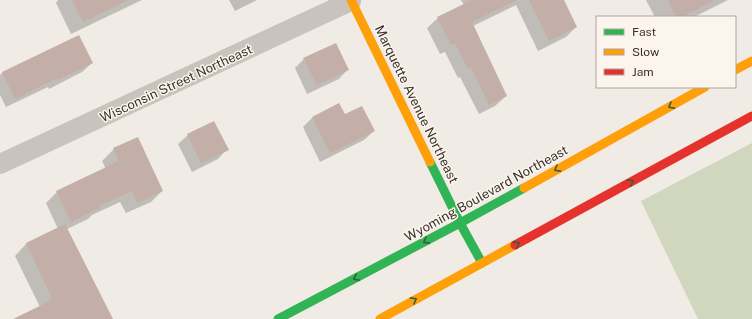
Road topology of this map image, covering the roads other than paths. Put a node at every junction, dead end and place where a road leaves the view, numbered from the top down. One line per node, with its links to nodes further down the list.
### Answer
1 (351, 0): 6 (street, Wisconsin Street Northeast); 7 (main road, Marquette Avenue Northeast)
2 (752, 61): 3 (main road)
3 (736, 69)
4 (703, 88): 7 (main road, Wyoming Boulevard Northeast, one-way to 7)
5 (752, 116): 8 (main road, one-way to 5)
6 (0, 164)
7 (460, 223): 8 (main road, Marquette Avenue Northeast); 9 (main road, Wyoming Boulevard Northeast, one-way to 9)
8 (482, 263): 10 (main road, one-way to 8)
9 (278, 319)
10 (380, 319)

